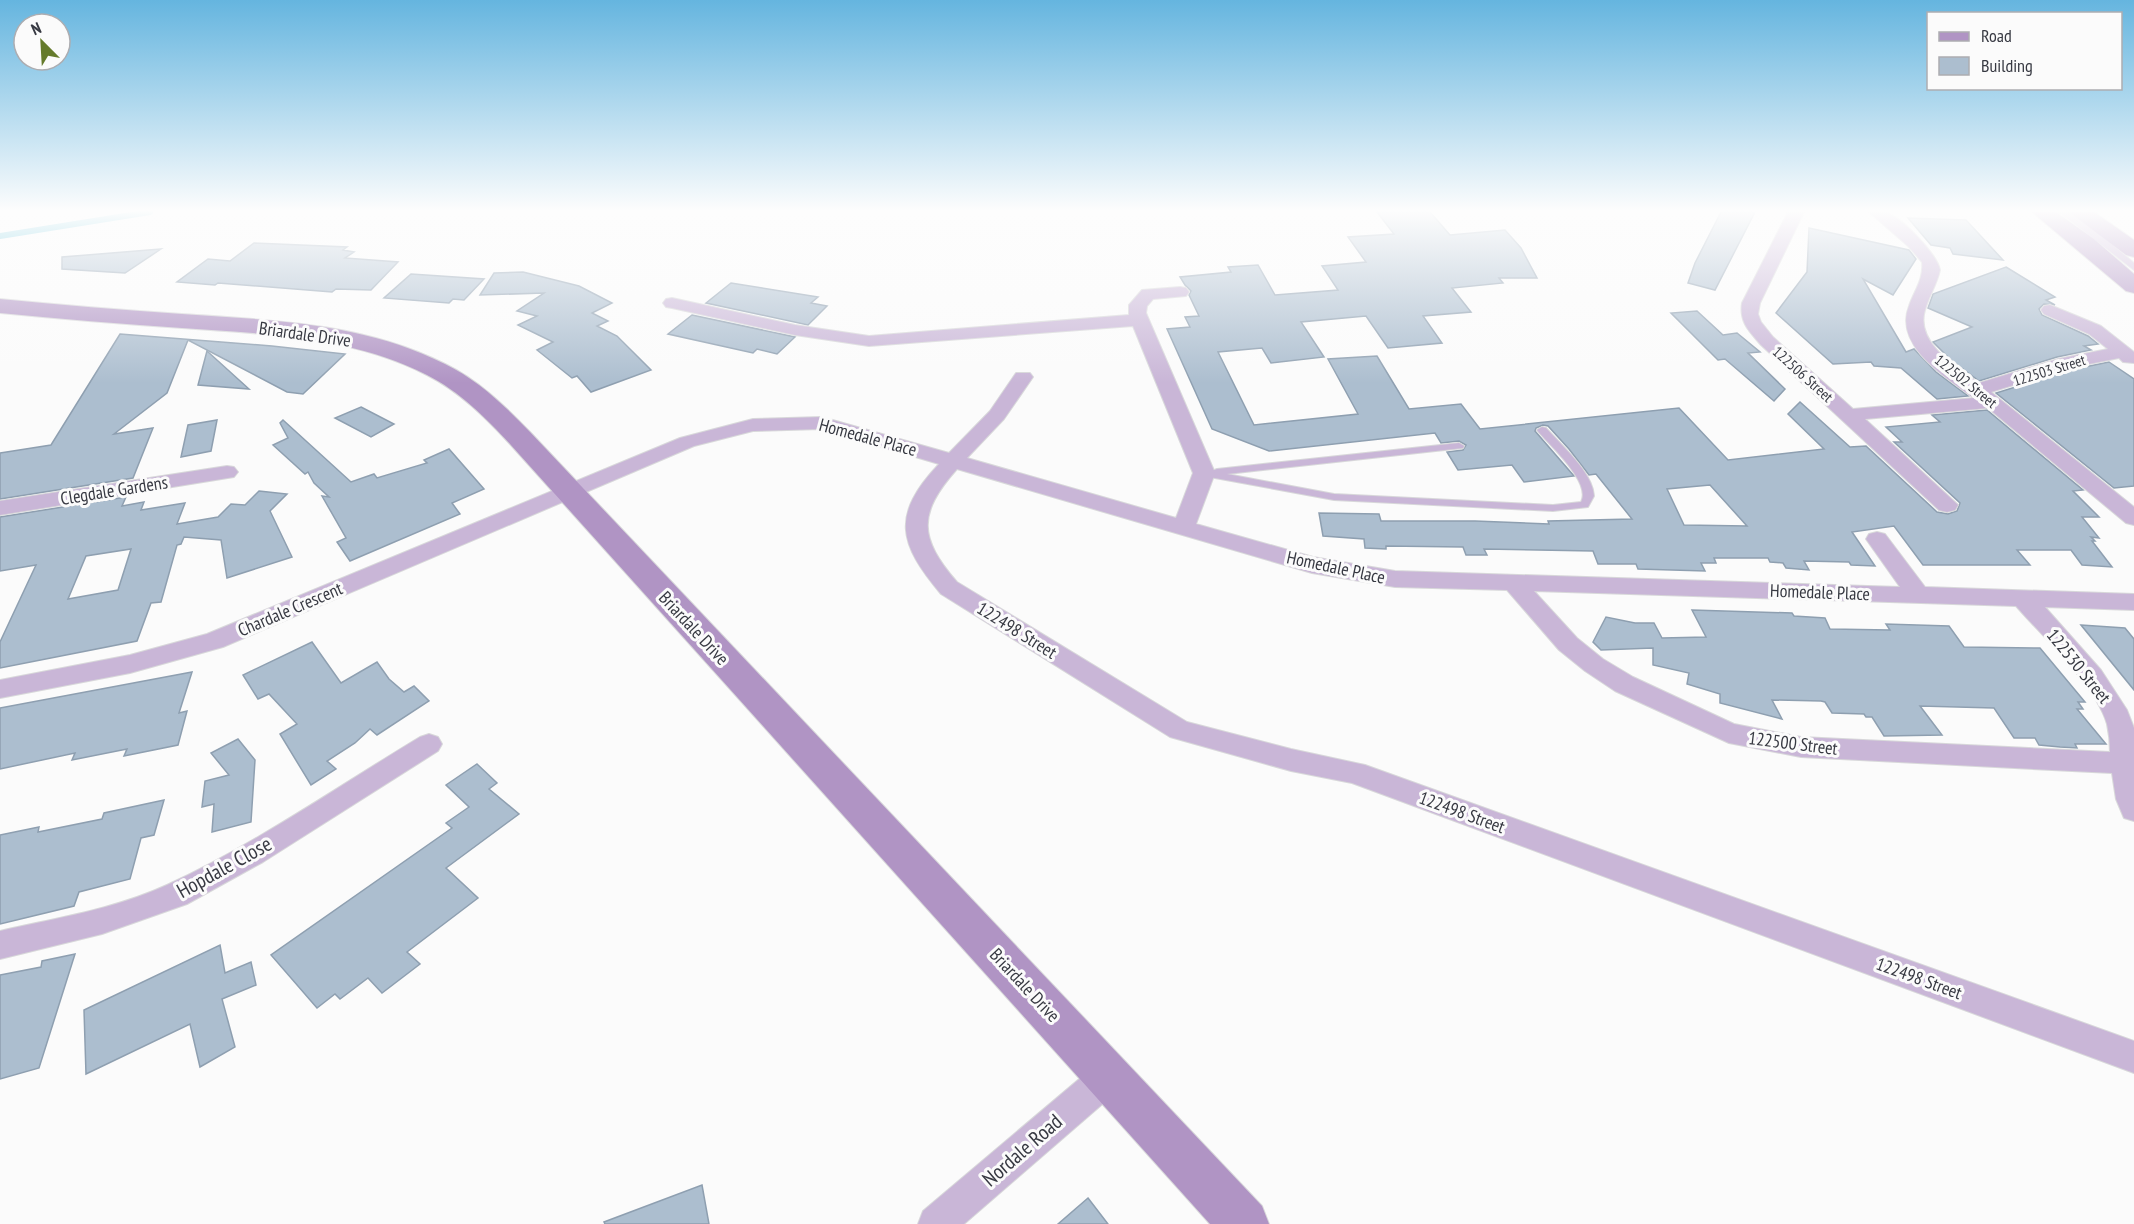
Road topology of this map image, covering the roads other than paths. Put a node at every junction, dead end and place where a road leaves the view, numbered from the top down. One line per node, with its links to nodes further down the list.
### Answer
1 (1768, 269): 13 (street, 122506 Street)
2 (1930, 269): 12 (street, 122502 Street)
3 (2115, 269): 4 (street)
4 (2134, 286)
5 (1180, 292): 9 (street)
6 (672, 303): 9 (street)
7 (0, 306): 19 (street, Briardale Drive)
8 (2050, 310): 10 (street)
9 (1139, 320): 18 (street)
10 (2128, 357): 12 (street, 122503 Street)
11 (1023, 377): 16 (street, 122498 Street)
12 (1983, 396): 13 (street, 122503 Street); 22 (street, 122502 Street)
13 (1849, 415): 20 (street, 122506 Street)
14 (1542, 430): 18 (lane)
15 (1459, 446): 18 (lane)
16 (953, 460): 19 (street, Homedale Place); 23 (street, Homedale Place); 34 (street, 122498 Street)
17 (227, 472): 21 (street, Clegdale Gardens)
18 (1204, 473): 23 (street)
19 (568, 491): 29 (street, Chardale Crescent); 35 (street, Briardale Drive)
20 (1947, 505)
21 (0, 508)
22 (2134, 518)
23 (1184, 528): 25 (street, Homedale Place)
24 (1877, 539): 26 (street)
25 (1515, 584): 26 (street, Homedale Place); 31 (street, 122500 Street)
26 (1917, 595): 27 (street, Homedale Place)
27 (2023, 599): 28 (street, Homedale Place); 31 (street, 122530 Street)
28 (2134, 602)
29 (0, 690)
30 (429, 744): 33 (street, Hopdale Close)
31 (2123, 763): 32 (street, 122530 Street)
32 (2134, 810)
33 (0, 945)
34 (2134, 1057)
35 (1109, 1076): 36 (street, Nordale Road); 37 (street, Briardale Drive)
36 (936, 1224)
37 (1244, 1224)

